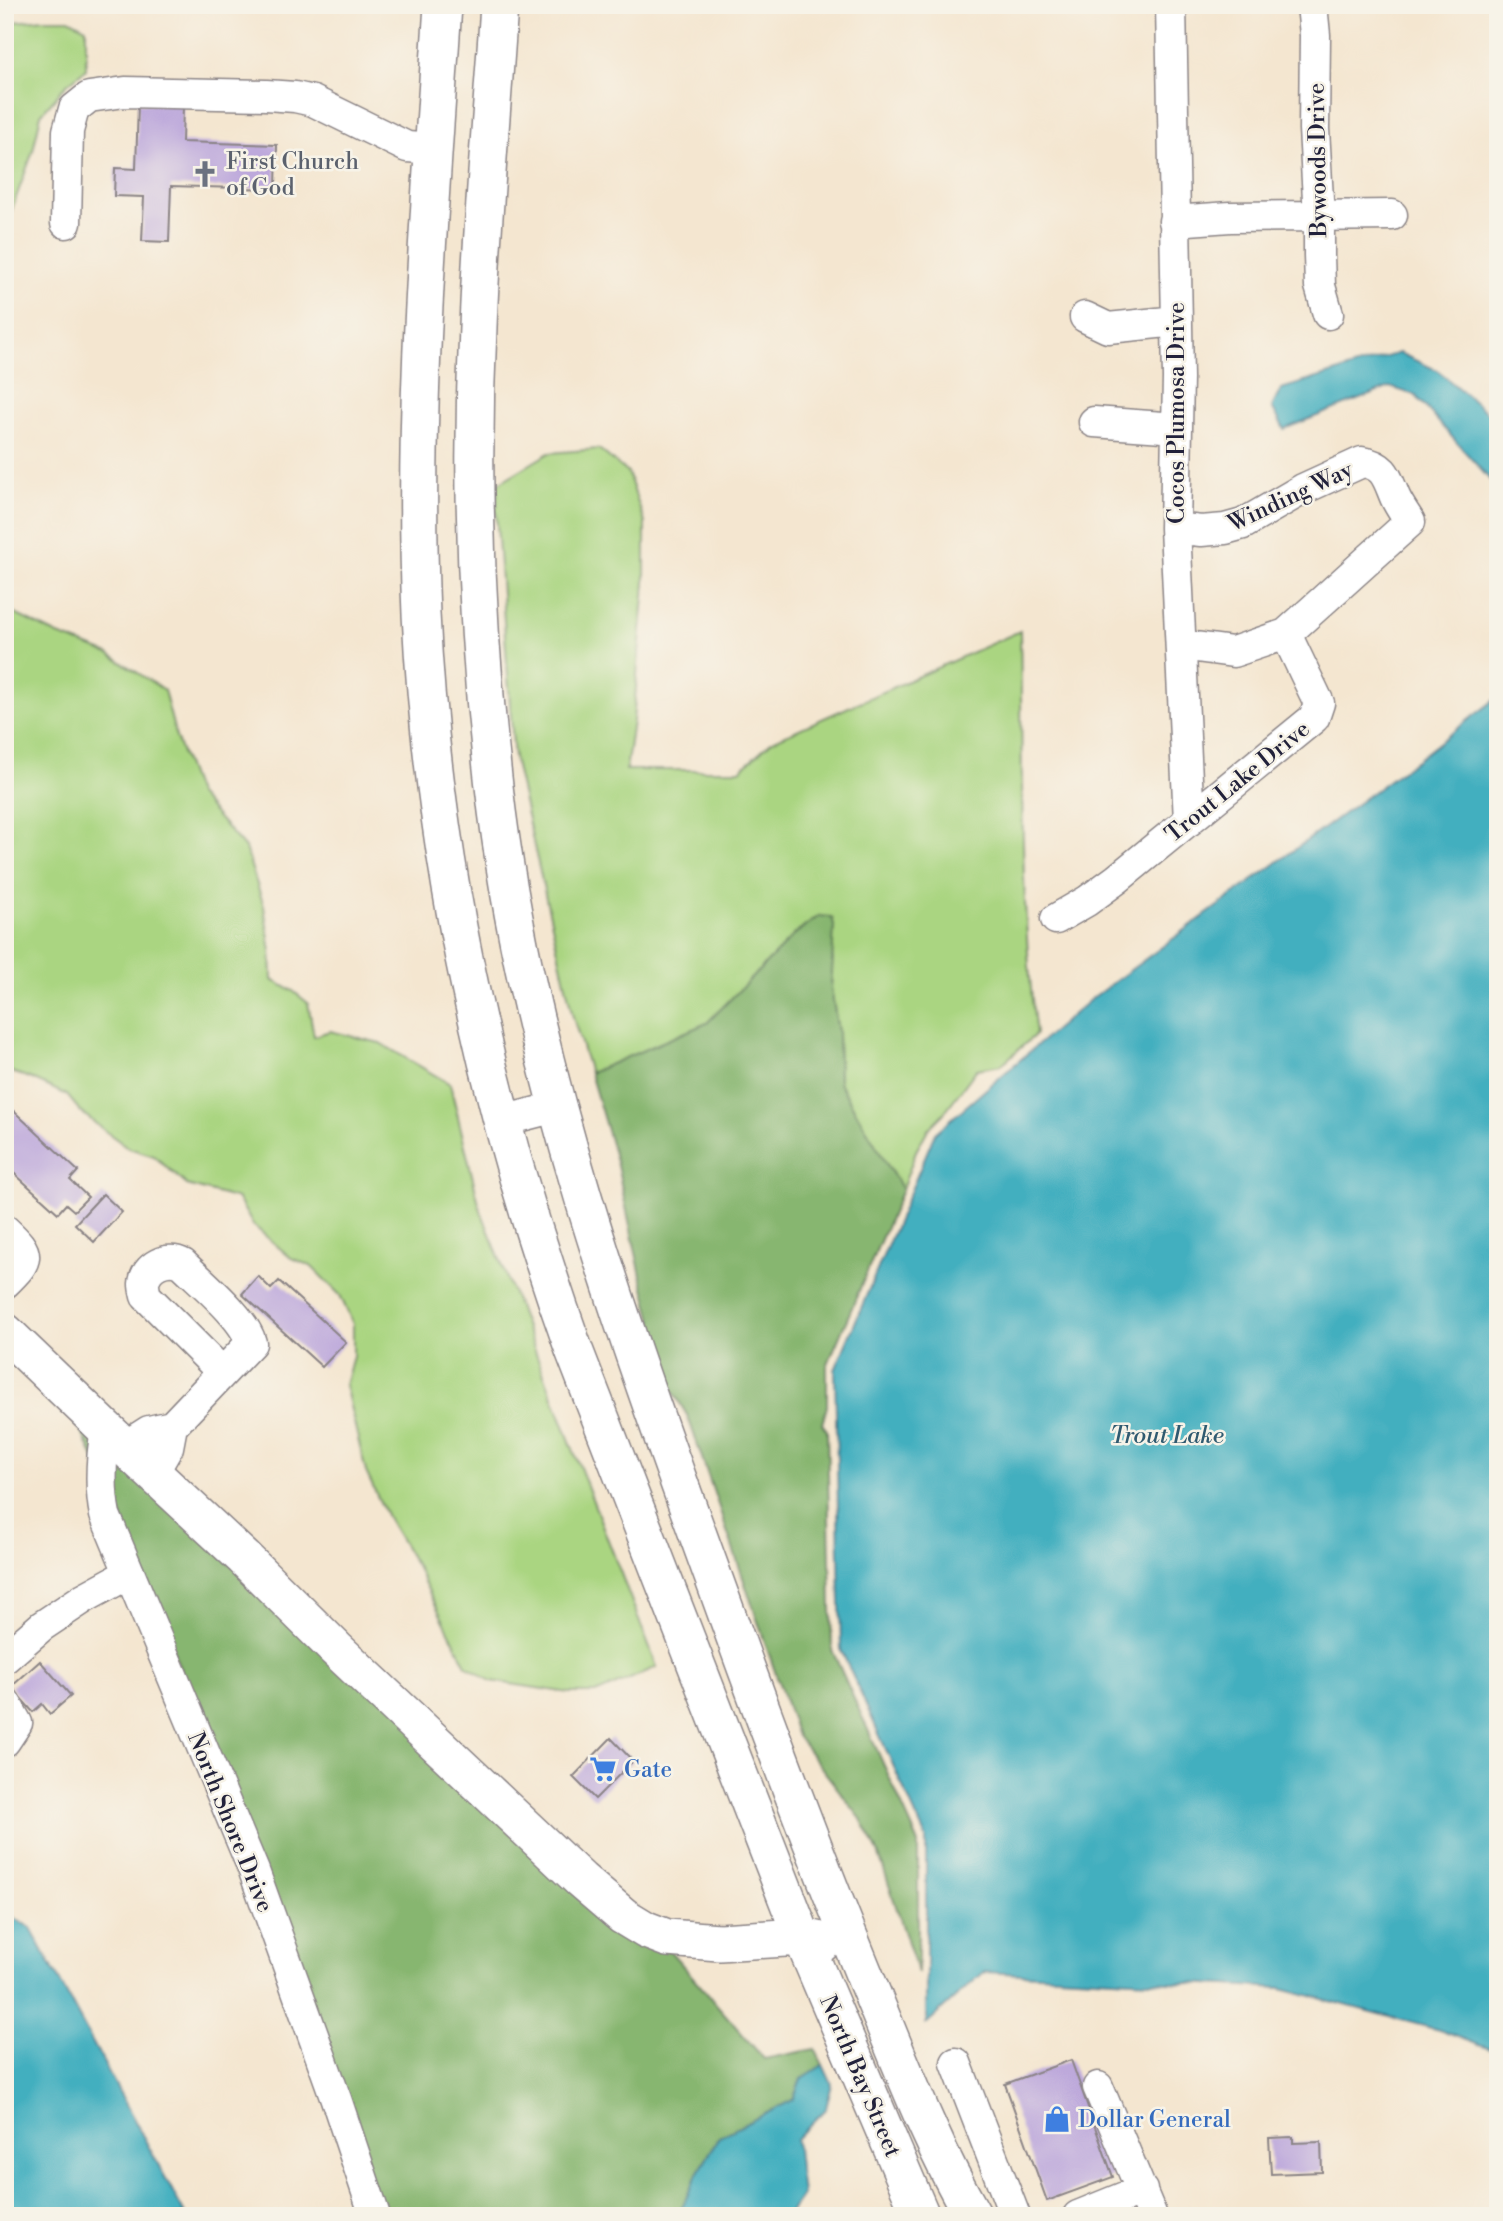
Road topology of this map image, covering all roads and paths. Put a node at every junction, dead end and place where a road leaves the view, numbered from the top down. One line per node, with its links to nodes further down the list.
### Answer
1 (443, 5): 5 (main road, North Bay Street)
2 (499, 5): 20 (main road)
3 (1171, 5): 8 (street, Cocos Plumosa Drive)
4 (1312, 5): 7 (street, Bywoods Drive)
5 (433, 149): 9 (street); 21 (main road, North Bay Street)
6 (1392, 215): 7 (street)
7 (1319, 217): 8 (street); 10 (street, Bywoods Drive)
8 (1174, 221): 12 (street, Cocos Plumosa Drive)
9 (66, 223)
10 (1328, 314)
11 (1085, 317): 12 (street)
12 (1177, 321): 14 (street, Cocos Plumosa Drive)
13 (1094, 422): 14 (street)
14 (1177, 428): 15 (street, Cocos Plumosa Drive)
15 (1175, 528): 16 (street, Winding Way); 17 (street, Cocos Plumosa Drive)
16 (1286, 634): 17 (street); 18 (street, Trout Lake Drive)
17 (1181, 645): 18 (street, Cocos Plumosa Drive)
18 (1189, 821): 19 (street, Trout Lake Drive)
19 (1056, 919)
20 (556, 1107): 21 (street); 31 (main road)
21 (502, 1121): 32 (main road, North Bay Street)
22 (5, 1230): 23 (street)
23 (5, 1283)
24 (5, 1332): 27 (main road)
25 (222, 1372): 26 (street)
26 (172, 1426): 27 (street); 28 (street)
27 (115, 1438): 28 (main road); 29 (street, North Shore Drive)
28 (153, 1473): 32 (main road)
29 (128, 1574): 30 (street); 36 (street, North Shore Drive)
30 (5, 1658)
31 (767, 1725): 32 (main road); 39 (main road)
32 (802, 1937): 37 (main road, North Bay Street); 38 (main road)
33 (956, 2063): 40 (street)
34 (1098, 2087): 35 (street)
35 (1147, 2203): 41 (street)
36 (375, 2216)
37 (921, 2216)
38 (952, 2216)
39 (972, 2216)
40 (1015, 2216)
41 (1078, 2216)

